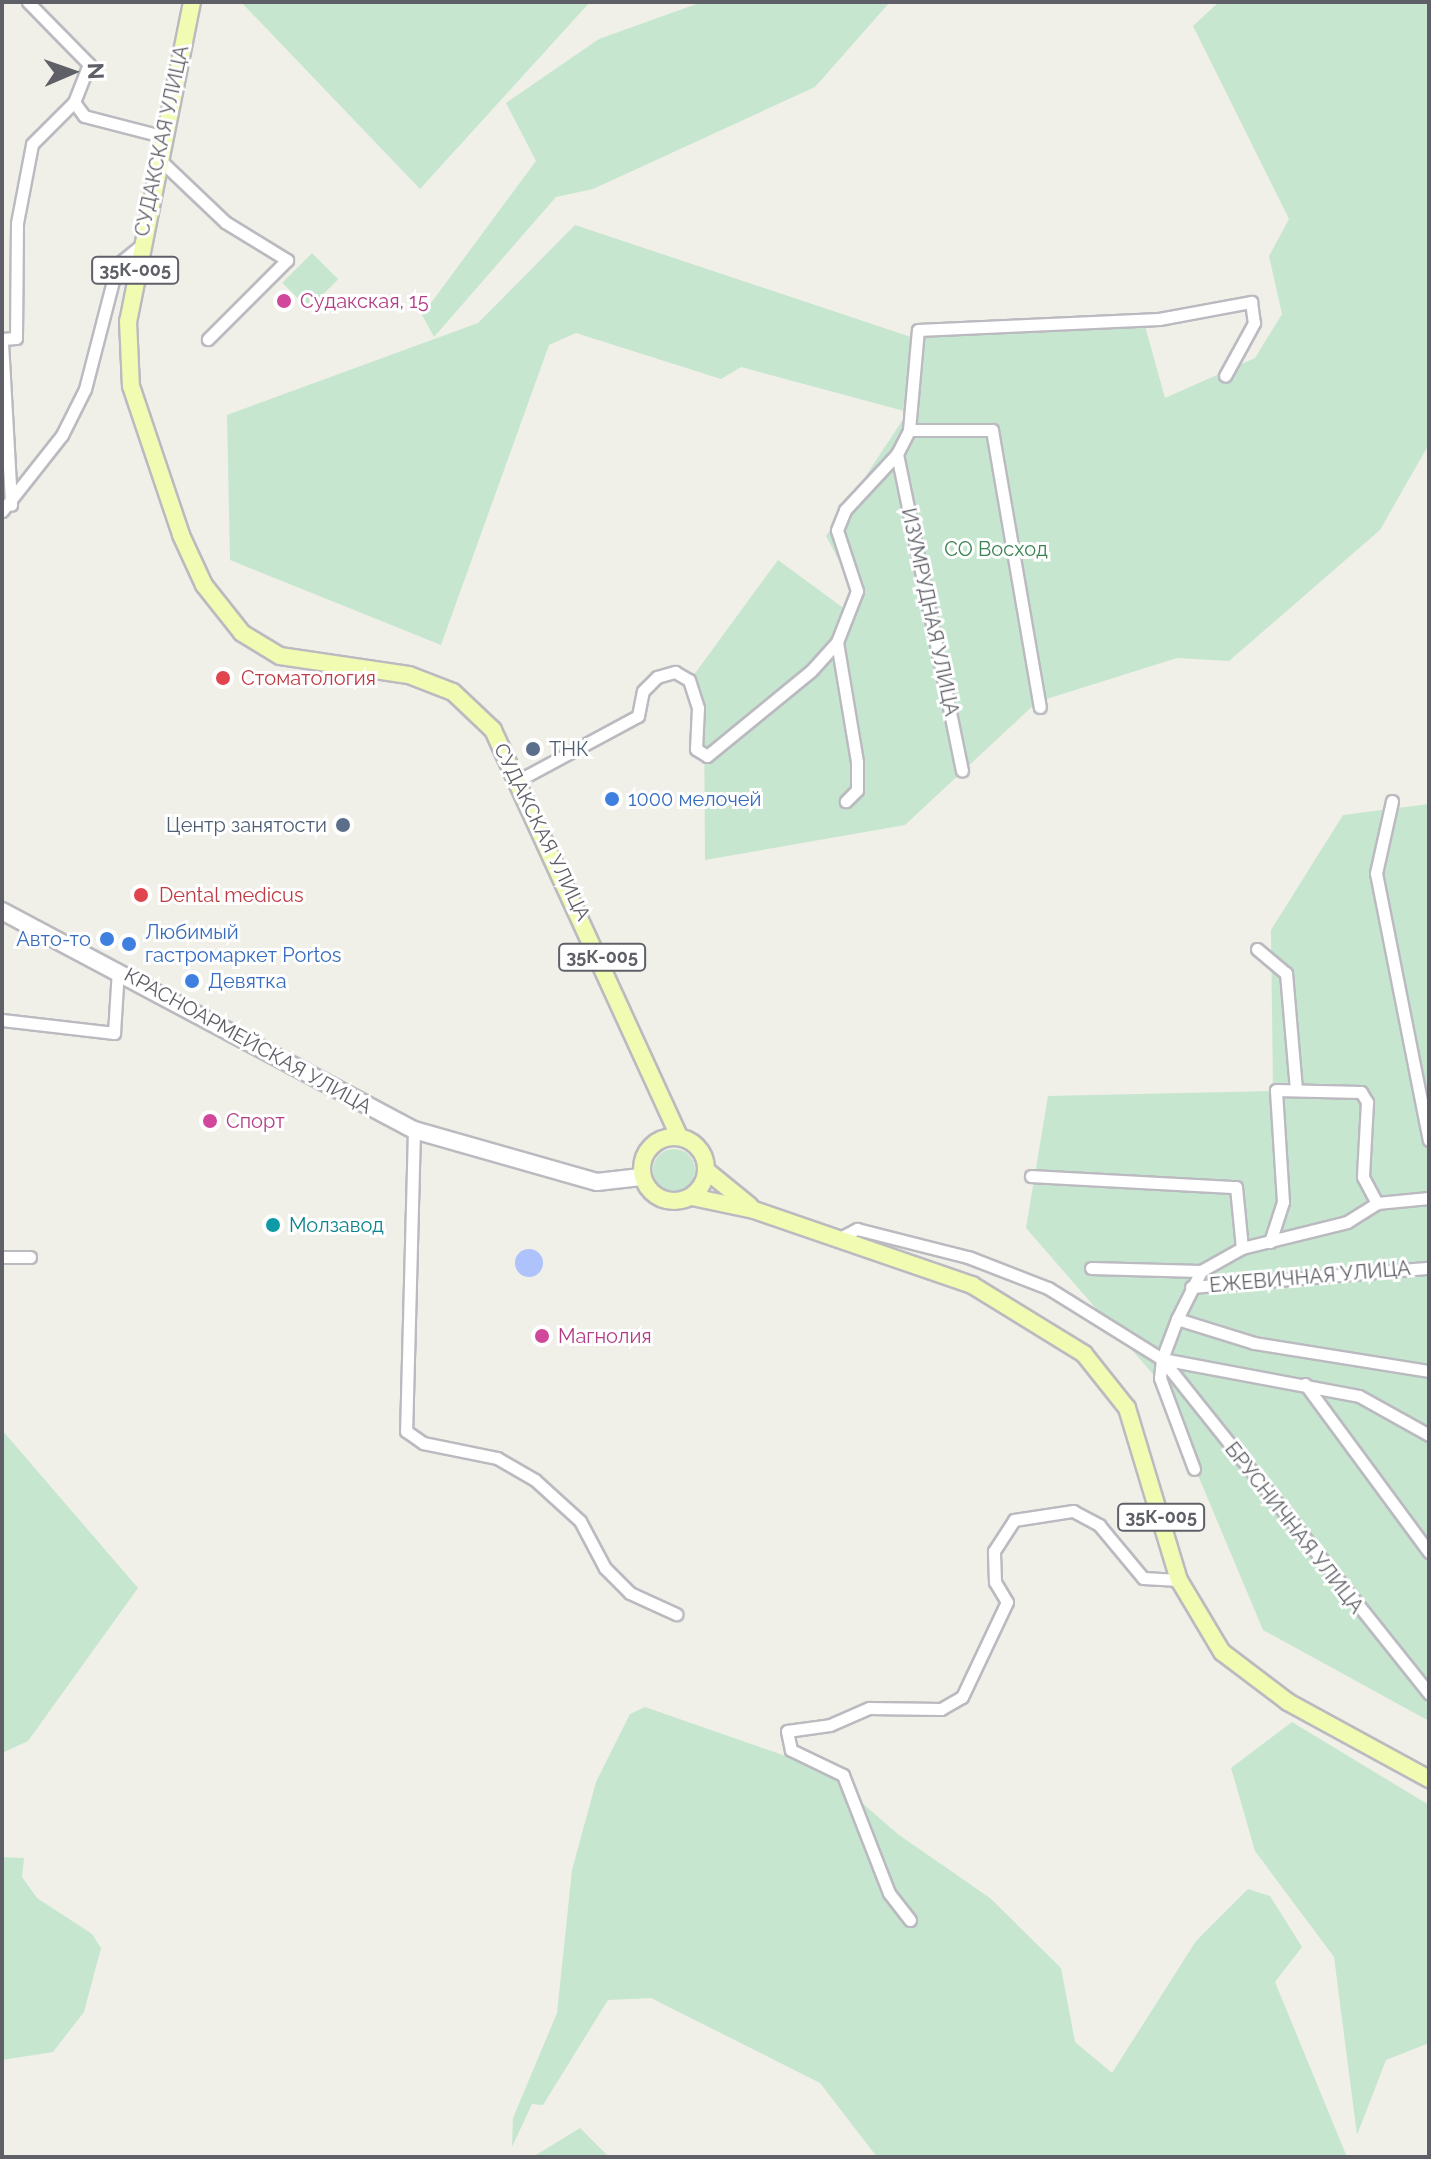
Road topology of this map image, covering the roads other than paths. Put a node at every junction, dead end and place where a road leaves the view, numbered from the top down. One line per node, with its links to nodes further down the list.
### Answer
1 (28, 2): 3 (street)
2 (192, 2): 4 (main road, СУДАКСКАЯ УЛИЦА / 35К-005)
3 (74, 102): 4 (street); 8 (street)
4 (165, 137): 5 (main road, СУДАКСКАЯ УЛИЦА / 35К-005)
5 (160, 160): 6 (main road, СУДАКСКАЯ УЛИЦА / 35К-005); 7 (street)
6 (139, 247): 12 (street); 16 (main road, СУДАКСКАЯ УЛИЦА / 35К-005)
7 (208, 339)
8 (2, 340): 12 (street)
9 (1225, 376): 10 (street)
10 (909, 430): 11 (street); 14 (street)
11 (897, 454): 13 (street); 15 (street, ИЗУМРУДНАЯ УЛИЦА)
12 (6, 508)
13 (837, 642): 16 (street); 17 (street)
14 (1040, 707)
15 (962, 770)
16 (519, 780): 25 (main road, СУДАКСКАЯ УЛИЦА / 35К-005)
17 (846, 801)
18 (1392, 801): 26 (street)
19 (2, 911): 21 (main road, КРАСНОАРМЕЙСКАЯ УЛИЦА)
20 (1257, 949): 23 (street)
21 (118, 970): 22 (street); 24 (main road, КРАСНОАРМЕЙСКАЯ УЛИЦА)
22 (2, 1020)
23 (1296, 1089): 32 (street); 35 (street)
24 (414, 1130): 29 (main road, КРАСНОАРМЕЙСКАЯ УЛИЦА); 51 (street)
25 (679, 1137): 27 (main road, 35К-005); 29 (main road)
26 (1429, 1140)
27 (707, 1171): 30 (main road); 33 (main road, 35К-005)
28 (1031, 1176): 36 (street)
29 (641, 1177): 30 (main road, 35К-005)
30 (692, 1197): 33 (main road, 35К-005)
31 (1429, 1198): 32 (street)
32 (1377, 1203): 35 (street)
33 (754, 1210): 34 (main road, 35К-005)
34 (836, 1241): 44 (street); 50 (main road, 35К-005)
35 (1270, 1242): 36 (street)
36 (1242, 1248): 41 (street)
37 (2, 1257): 38 (street)
38 (30, 1257)
39 (1091, 1268): 41 (street)
40 (1429, 1268): 42 (street, ЕЖЕВИЧНАЯ УЛИЦА)
41 (1201, 1271): 42 (street)
42 (1191, 1287): 43 (street)
43 (1177, 1319): 44 (street); 45 (street)
44 (1162, 1359): 46 (street); 48 (street); 52 (street, БРУСНИЧНАЯ УЛИЦА)
45 (1429, 1371)
46 (1305, 1384): 47 (street); 49 (street)
47 (1429, 1435)
48 (1194, 1469)
49 (1429, 1552)
50 (1179, 1580): 53 (main road, 35К-005); 54 (street)
51 (676, 1614)
52 (1429, 1693)
53 (1429, 1779)
54 (910, 1920)

